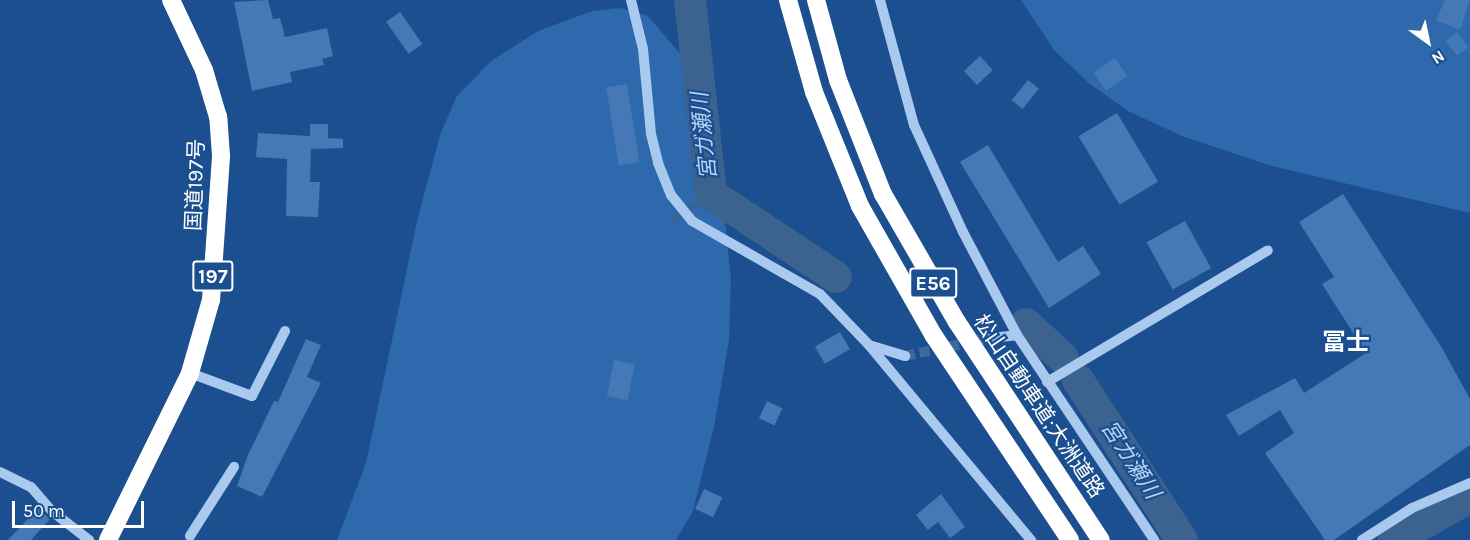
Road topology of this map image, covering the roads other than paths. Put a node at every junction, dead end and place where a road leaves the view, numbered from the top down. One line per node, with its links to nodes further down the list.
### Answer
1 (171, 0): 14 (highway, 国道197号 / 197)
2 (631, 0): 12 (street)
3 (788, 0): 23 (highway, E56)
4 (816, 0): 7 (highway, 松山自動車道;大洲道路 / E56)
5 (822, 0): 7 (highway)
6 (880, 0): 10 (street)
7 (827, 41): 24 (highway, 松山自動車道;大洲道路 / E56)
8 (1268, 250): 15 (street)
9 (285, 331): 14 (street)
10 (1017, 335): 11 (street); 15 (street)
11 (990, 338)
12 (868, 345): 13 (street); 22 (street)
13 (905, 356)
14 (190, 373): 21 (highway, 国道197号 / 197)
15 (1047, 382): 25 (street)
16 (234, 467): 19 (street)
17 (0, 472): 20 (street)
18 (1470, 483): 26 (street)
19 (189, 539)
20 (89, 540)
21 (108, 540)
22 (1030, 540)
23 (1071, 540)
24 (1101, 540)
25 (1154, 540)
26 (1362, 540)

